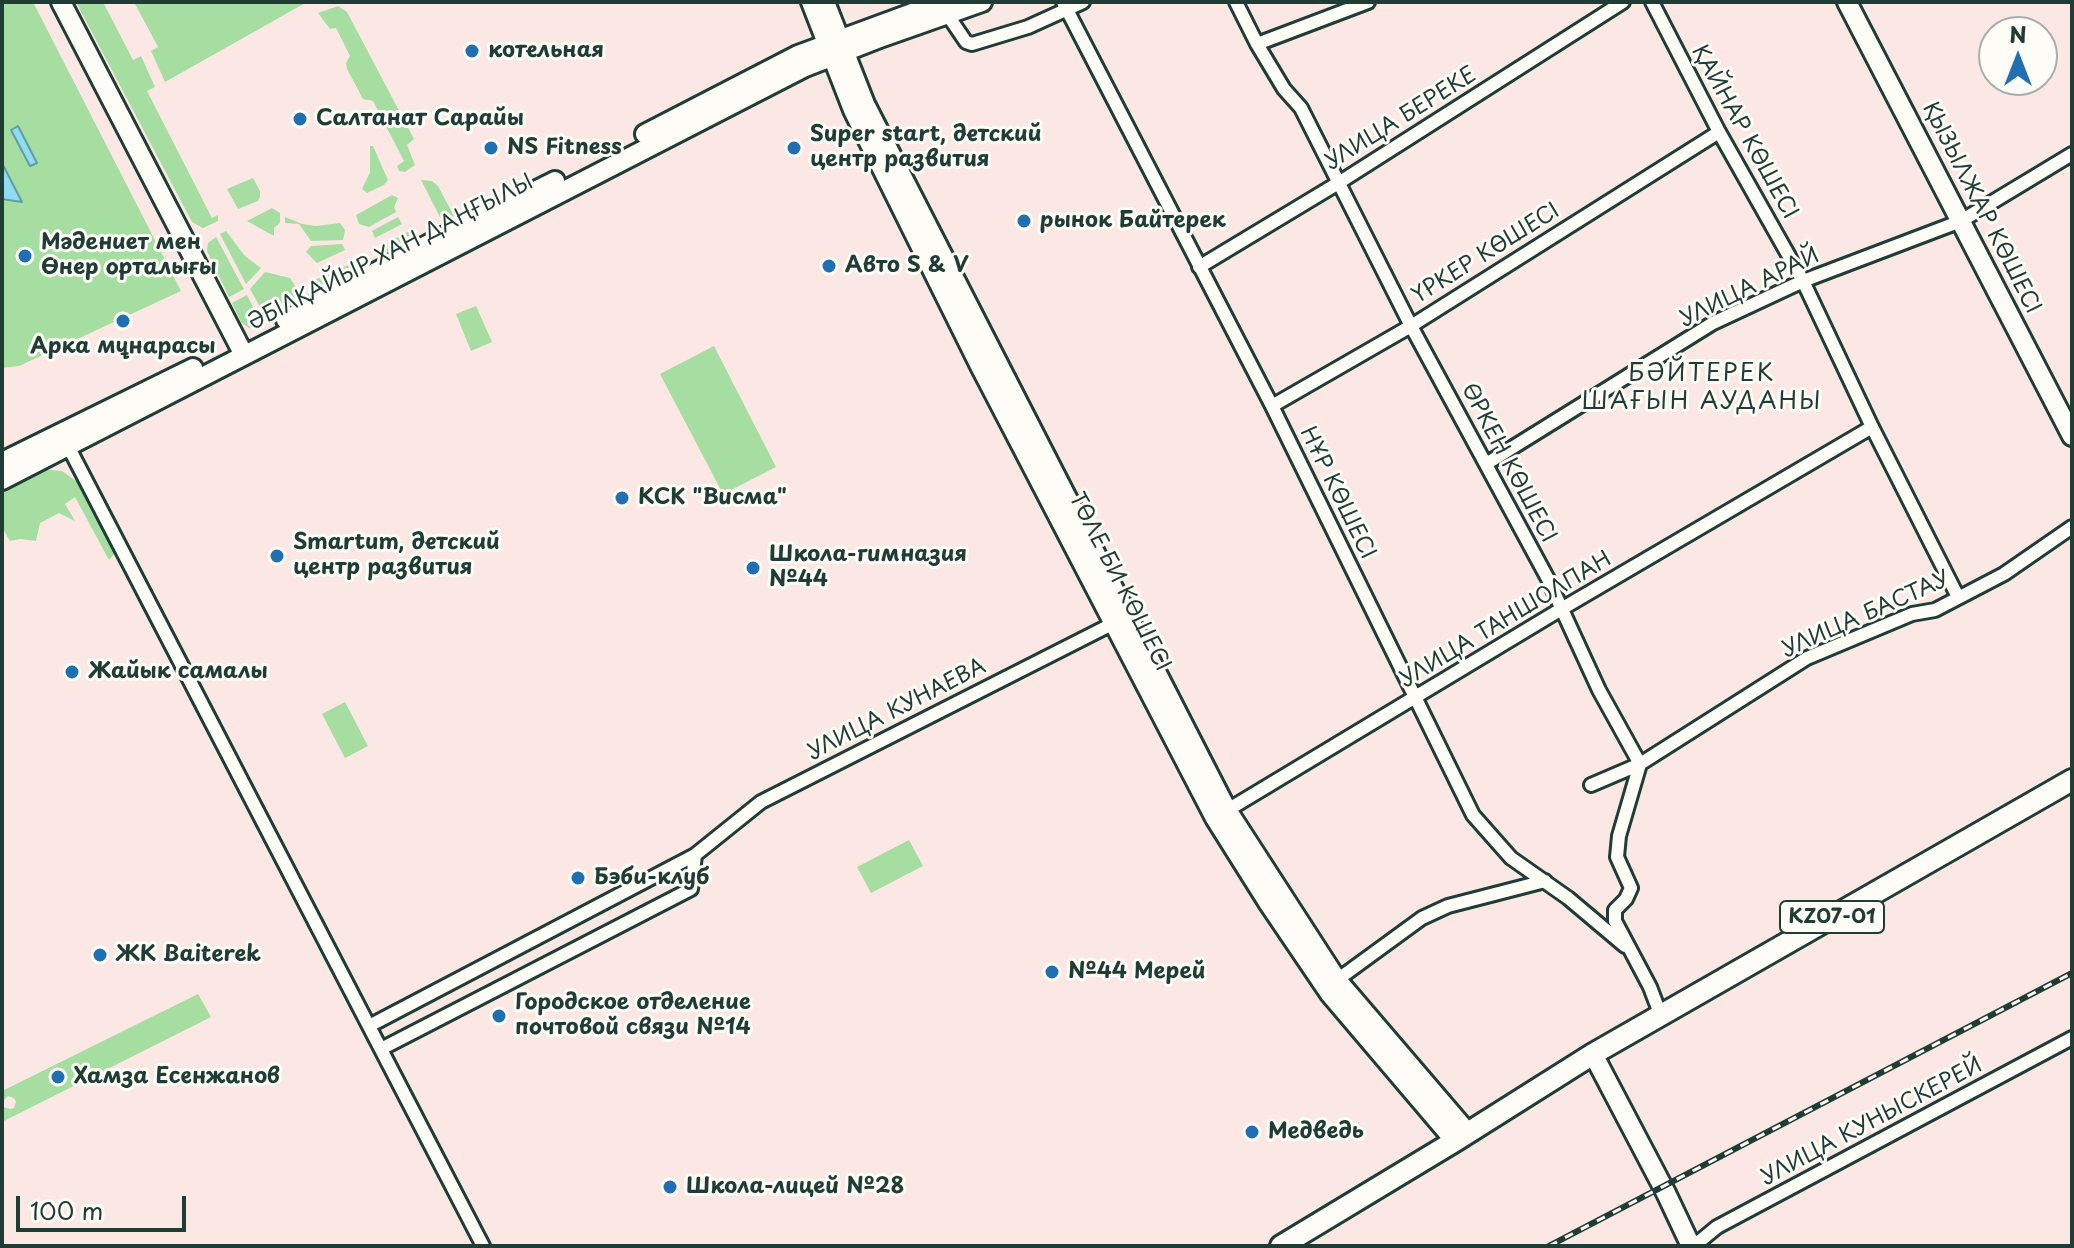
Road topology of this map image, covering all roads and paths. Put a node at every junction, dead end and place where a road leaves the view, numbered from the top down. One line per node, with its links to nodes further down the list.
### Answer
1 (61, 2): 22 (main road)
2 (811, 2): 14 (main road, ТӨЛЕ БИ КӨШЕСІ)
3 (825, 2): 14 (main road, ТӨЛЕ БИ КӨШЕСІ)
4 (982, 2): 12 (main road, ӘБІЛҚАЙЫР ХАН ДАҢҒЫЛЫ)
5 (1083, 2): 11 (street)
6 (1236, 2): 13 (street, ӨРКЕН КӨШЕСІ)
7 (1368, 2): 13 (street)
8 (1623, 2): 17 (street, УЛИЦА БЕРЕКЕ)
9 (1652, 2): 15 (street, ҚАЙНАР КӨШЕСІ)
10 (1847, 2): 18 (main road, ҚЫЗЫЛЖАР КӨШЕСІ)
11 (1064, 5): 12 (street); 19 (street, НҰР КӨШЕСІ)
12 (944, 8): 14 (main road, ӘБІЛҚАЙЫР ХАН ДАҢҒЫЛЫ)
13 (1257, 44): 17 (street, ӨРКЕН КӨШЕСІ)
14 (835, 48): 22 (main road, ӘБІЛҚАЙЫР ХАН ДАҢҒЫЛЫ); 33 (main road, ТӨЛЕ БИ КӨШЕСІ)
15 (1719, 132): 20 (street, ҚАЙНАР КӨШЕСІ); 21 (street, ҮРКЕР КӨШЕСІ)
16 (2072, 154): 18 (street, УЛИЦА АРАЙ)
17 (1340, 182): 19 (street, УЛИЦА БЕРЕКЕ); 21 (street, ӨРКЕН КӨШЕСІ)
18 (1961, 221): 20 (street, УЛИЦА АРАЙ); 25 (main road, ҚЫЗЫЛЖАР КӨШЕСІ)
19 (1199, 267): 23 (street, НҰР КӨШЕСІ)
20 (1803, 281): 24 (street, ҚАЙНАР КӨШЕСІ); 28 (street, УЛИЦА АРАЙ)
21 (1411, 326): 23 (street, ҮРКЕР КӨШЕСІ); 28 (street, ӨРКЕН КӨШЕСІ)
22 (242, 350): 26 (main road, ӘБІЛҚАЙЫР ХАН ДАҢҒЫЛЫ)
23 (1272, 406): 34 (street, НҰР КӨШЕСІ)
24 (1872, 427): 31 (street, ҚАЙНАР КӨШЕСІ); 32 (street, УЛИЦА ТАНШОЛПАН)
25 (2072, 436)
26 (64, 439): 27 (main road, ӘБІЛҚАЙЫР ХАН ДАҢҒЫЛЫ); 29 (main road, ӘБІЛҚАЙЫР ХАН ДАҢҒЫЛЫ); 44 (street)
27 (2, 462)
28 (1486, 464): 32 (street, ӨРКЕН КӨШЕСІ)
29 (2, 480)
30 (2072, 527): 31 (street, УЛИЦА БАСТАУ)
31 (1958, 597): 35 (street, УЛИЦА БАСТАУ)
32 (1563, 608): 34 (street, УЛИЦА ТАНШОЛПАН); 35 (street, ӨРКЕН КӨШЕСІ)
33 (1120, 620): 38 (main road, ТӨЛЕ БИ КӨШЕСІ); 39 (street, УЛИЦА КУНАЕВА)
34 (1415, 697): 38 (street, УЛИЦА ТАНШОЛПАН); 40 (street, НҰР КӨШЕСІ)
35 (1640, 764): 37 (street, УЛИЦА БАСТАУ); 41 (street)
36 (2072, 780): 43 (main road, KZ07-01)
37 (1591, 785)
38 (1221, 814): 42 (main road, ТӨЛЕ БИ КӨШЕСІ); 48 (main road, ТӨЛЕ БИ КӨШЕСІ)
39 (695, 855): 44 (street, УЛИЦА КУНАЕВА); 46 (street)
40 (1545, 881): 41 (street, НҰР КӨШЕСІ); 42 (street)
41 (1633, 953): 43 (street)
42 (1337, 980): 48 (main road, ТӨЛЕ БИ КӨШЕСІ)
43 (1661, 1016): 47 (main road, KZ07-01)
44 (369, 1026): 46 (street)
45 (2072, 1038): 51 (street, УЛИЦА КУНЫСКЕРЕЙ)
46 (381, 1049): 49 (street)
47 (1593, 1054): 48 (main road, KZ07-01); 51 (main road)
48 (1462, 1137): 50 (main road, KZ07-01)
49 (483, 1246)
50 (1281, 1246)
51 (1693, 1246)

